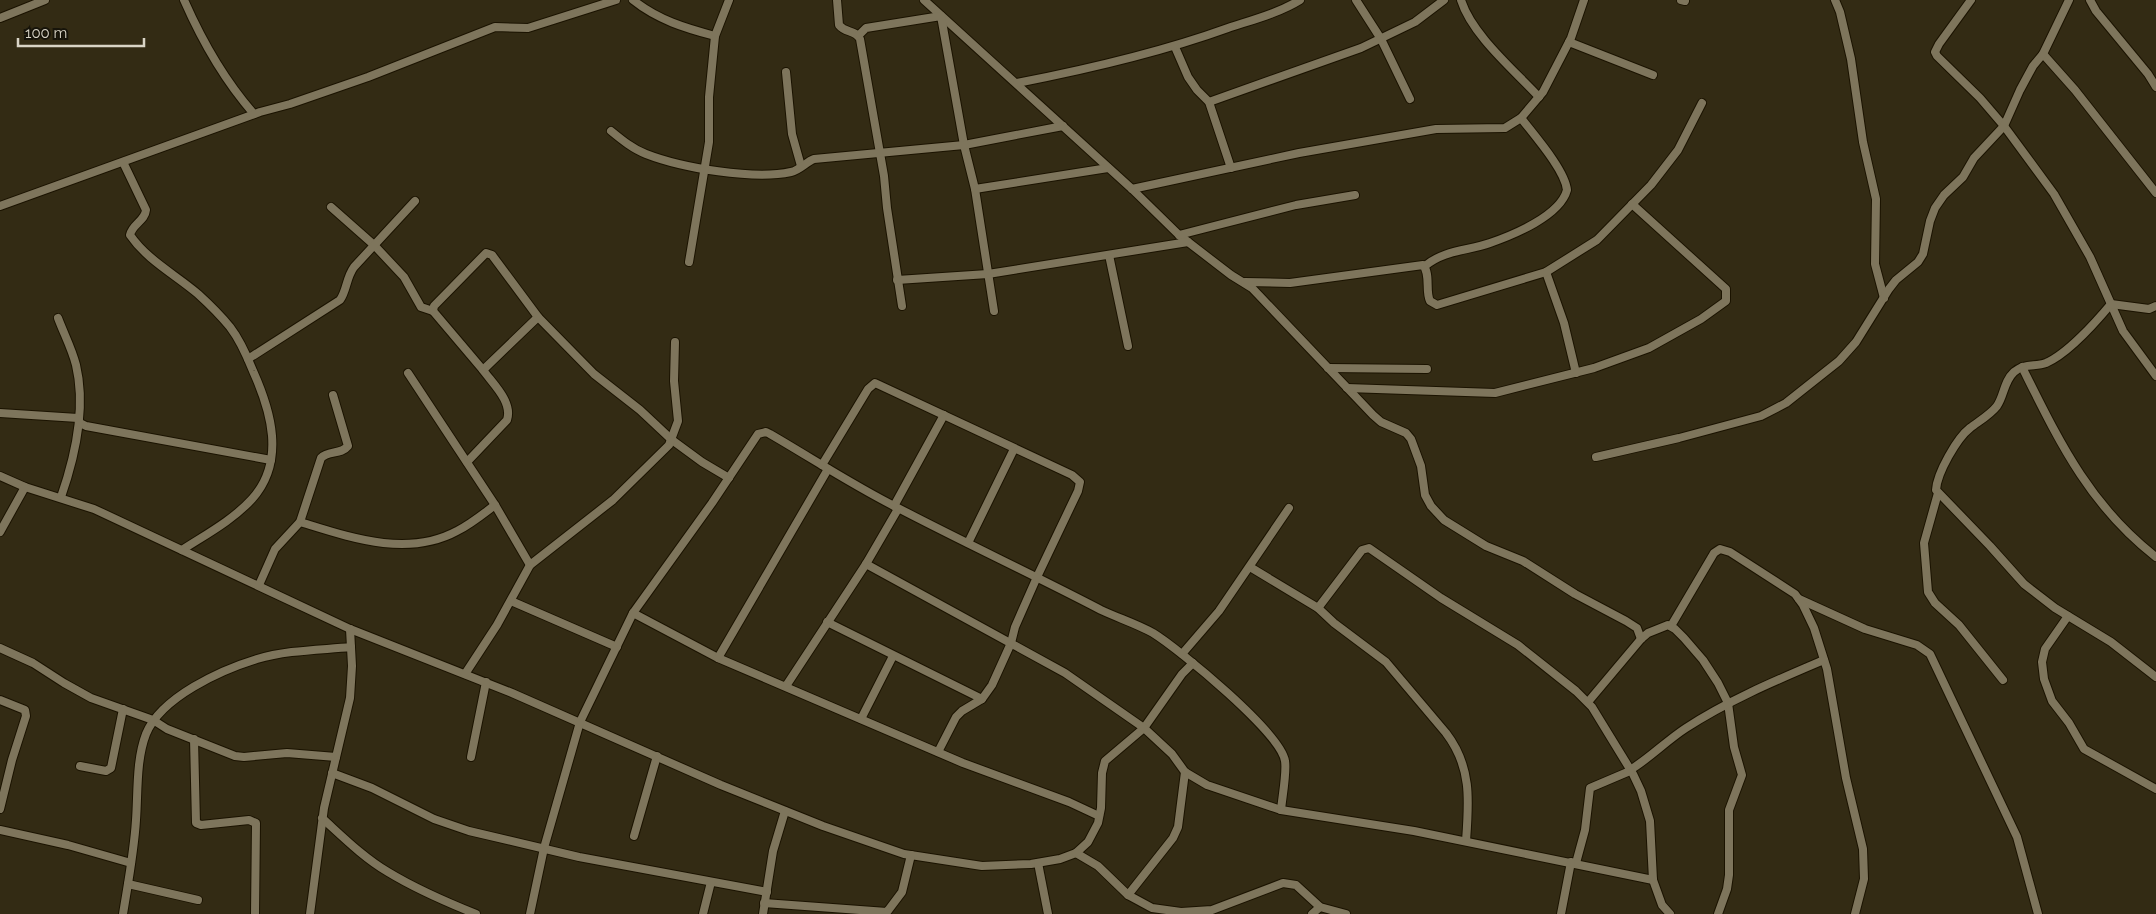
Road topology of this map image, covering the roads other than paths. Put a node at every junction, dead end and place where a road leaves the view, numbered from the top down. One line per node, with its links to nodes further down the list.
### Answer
1 (45, 0): 18 (street)
2 (184, 0): 33 (street)
3 (616, 0): 33 (street)
4 (633, 0): 20 (street)
5 (729, 0): 20 (street)
6 (837, 0): 19 (street)
7 (924, 0): 17 (street)
8 (1300, 0): 23 (street)
9 (1356, 0): 21 (street)
10 (1444, 0): 21 (street)
11 (1461, 0): 29 (street)
12 (1584, 0): 22 (street)
13 (1835, 0): 63 (street)
14 (1971, 0): 36 (street)
15 (2069, 0): 24 (street)
16 (2090, 0): 28 (street)
17 (941, 16): 19 (street); 27 (street); 38 (street)
18 (0, 18)
19 (858, 35): 39 (street)
20 (715, 36): 44 (street)
21 (1380, 38): 30 (street); 31 (street)
22 (1569, 42): 26 (street); 29 (street)
23 (1175, 47): 27 (street); 31 (street)
24 (2043, 54): 36 (street); 47 (street)
25 (786, 72): 41 (street)
26 (1653, 75)
27 (1017, 83): 35 (street)
28 (2156, 87)
29 (1539, 98): 34 (street)
30 (1410, 99)
31 (1209, 102): 43 (street)
32 (1702, 103): 50 (street)
33 (254, 114): 40 (street)
34 (1521, 118): 43 (street); 58 (street)
35 (1063, 126): 38 (street); 42 (street)
36 (2004, 126): 63 (street); 64 (street)
37 (611, 131): 44 (street)
38 (964, 145): 39 (street); 45 (street)
39 (880, 154): 41 (street); 61 (street)
40 (123, 162): 51 (street); 73 (street)
41 (801, 166): 44 (street)
42 (1108, 168): 45 (street); 46 (street)
43 (1230, 168): 46 (street)
44 (705, 170): 57 (street)
45 (975, 189): 60 (street)
46 (1132, 189): 53 (street)
47 (2156, 193)
48 (1355, 195): 53 (street)
49 (415, 201): 55 (street)
50 (1632, 204): 59 (street); 79 (street)
51 (0, 206)
52 (330, 207): 55 (street)
53 (1179, 235): 54 (street)
54 (1188, 242): 56 (street); 62 (street)
55 (374, 246): 67 (street); 73 (street)
56 (1109, 255): 60 (street); 72 (street)
57 (689, 262)
58 (1425, 266): 59 (street); 62 (street)
59 (1546, 272): 79 (street)
60 (988, 274): 61 (street); 68 (street)
61 (897, 280): 65 (street)
62 (1243, 282): 75 (street)
63 (1884, 298): 88 (street)
64 (2111, 304): 66 (street); 74 (street); 80 (street)
65 (902, 306)
66 (2156, 306)
67 (433, 311): 69 (street); 77 (street)
68 (994, 311)
69 (538, 317): 77 (street); 86 (street)
70 (58, 318): 85 (street)
71 (675, 342): 86 (street)
72 (1128, 346)
73 (248, 359): 89 (street)
74 (2022, 367): 95 (street); 104 (street)
75 (1328, 368): 76 (street); 81 (street)
76 (1427, 369)
77 (483, 370): 90 (street)
78 (408, 373): 90 (street)
79 (1576, 373): 81 (street)
80 (2156, 376)
81 (1347, 388): 118 (street)
82 (333, 395): 100 (street)
83 (0, 413): 85 (street)
84 (944, 416): 87 (street); 91 (street); 98 (street)
85 (78, 418): 89 (street); 96 (street)
86 (672, 440): 93 (street); 106 (street)
87 (1014, 449): 102 (street); 108 (street)
88 (1596, 456)
89 (271, 460): 103 (street)
90 (468, 462): 97 (street)
91 (825, 467): 93 (street); 98 (street); 125 (street)
92 (0, 476): 94 (street)
93 (729, 478): 113 (street)
94 (25, 487): 96 (street); 101 (street)
95 (1938, 493): 114 (street); 130 (street)
96 (62, 497): 103 (street)
97 (495, 505): 100 (street); 106 (street)
98 (896, 507): 102 (street); 105 (street)
99 (1289, 508): 107 (street)
100 (300, 522): 109 (street)
101 (0, 532)
102 (968, 543): 108 (street)
103 (182, 550): 109 (street)
104 (2156, 556)
105 (866, 564): 115 (street); 119 (street)
106 (530, 565): 111 (street)
107 (1250, 567): 112 (street); 123 (street)
108 (1037, 577): 119 (street); 123 (street)
109 (259, 585): 117 (street)
110 (1799, 599): 116 (street); 126 (street); 189 (street)
111 (511, 601): 121 (street); 128 (street)
112 (1318, 608): 135 (street); 159 (street)
113 (634, 613): 121 (street); 125 (street)
114 (2068, 616): 129 (street); 151 (street)
115 (826, 622): 124 (street); 132 (street)
116 (1671, 626): 118 (street); 136 (street)
117 (350, 629): 120 (street); 128 (street)
118 (1641, 640): 135 (street)
119 (1011, 643): 133 (street); 141 (street)
120 (351, 647): 139 (street); 145 (street)
121 (617, 647): 140 (street)
122 (0, 648): 137 (street)
123 (1182, 654): 127 (street)
124 (893, 656): 133 (street); 138 (street)
125 (718, 658): 132 (street)
126 (1824, 660): 136 (street); 188 (street)
127 (1193, 663): 141 (street); 153 (street)
128 (465, 674): 131 (street)
129 (2156, 677)
130 (2003, 680)
131 (486, 682): 140 (street); 146 (street)
132 (786, 686): 138 (street)
133 (982, 699): 143 (street)
134 (0, 700): 152 (street)
135 (1588, 702): 148 (street)
136 (1728, 703): 148 (street); 187 (street)
137 (123, 709): 139 (street); 147 (street)
138 (860, 719): 143 (street)
139 (153, 720): 142 (street); 164 (street)
140 (580, 722): 144 (street); 160 (street)
141 (1144, 728): 149 (street); 155 (street)
142 (194, 740): 145 (street); 176 (street)
143 (938, 752): 155 (street)
144 (657, 756): 154 (street); 158 (street)
145 (336, 757): 150 (street)
146 (471, 758)
147 (80, 766)
148 (1630, 770): 163 (street); 166 (street)
149 (1185, 772): 153 (street); 170 (street)
150 (332, 773): 156 (street); 160 (street)
151 (2156, 789)
152 (0, 809)
153 (1281, 810): 159 (street)
154 (785, 811): 162 (street); 169 (street)
155 (1100, 816): 161 (street)
156 (322, 818): 177 (street); 178 (street)
157 (0, 830): 164 (street)
158 (634, 836)
159 (1466, 841): 163 (street)
160 (544, 848): 167 (street); 179 (street)
161 (1076, 853): 165 (street); 170 (street)
162 (911, 855): 165 (street); 174 (street)
163 (1574, 862): 166 (street); 185 (street)
164 (131, 863): 168 (street)
165 (1038, 863): 182 (street)
166 (1653, 880): 186 (street)
167 (711, 882): 169 (street); 180 (street)
168 (128, 884): 171 (street); 175 (street)
169 (767, 892): 172 (street)
170 (1128, 895): 173 (street)
171 (198, 900)
172 (764, 903): 174 (street); 181 (street)
173 (1320, 907): 183 (street); 184 (street)
174 (886, 913)
175 (123, 914)
176 (255, 914)
177 (310, 914)
178 (476, 914)
179 (530, 914)
180 (703, 914)
181 (763, 914)
182 (1048, 914)
183 (1312, 914)
184 (1346, 914)
185 (1561, 914)
186 (1670, 914)
187 (1718, 914)
188 (1855, 914)
189 (2038, 914)

